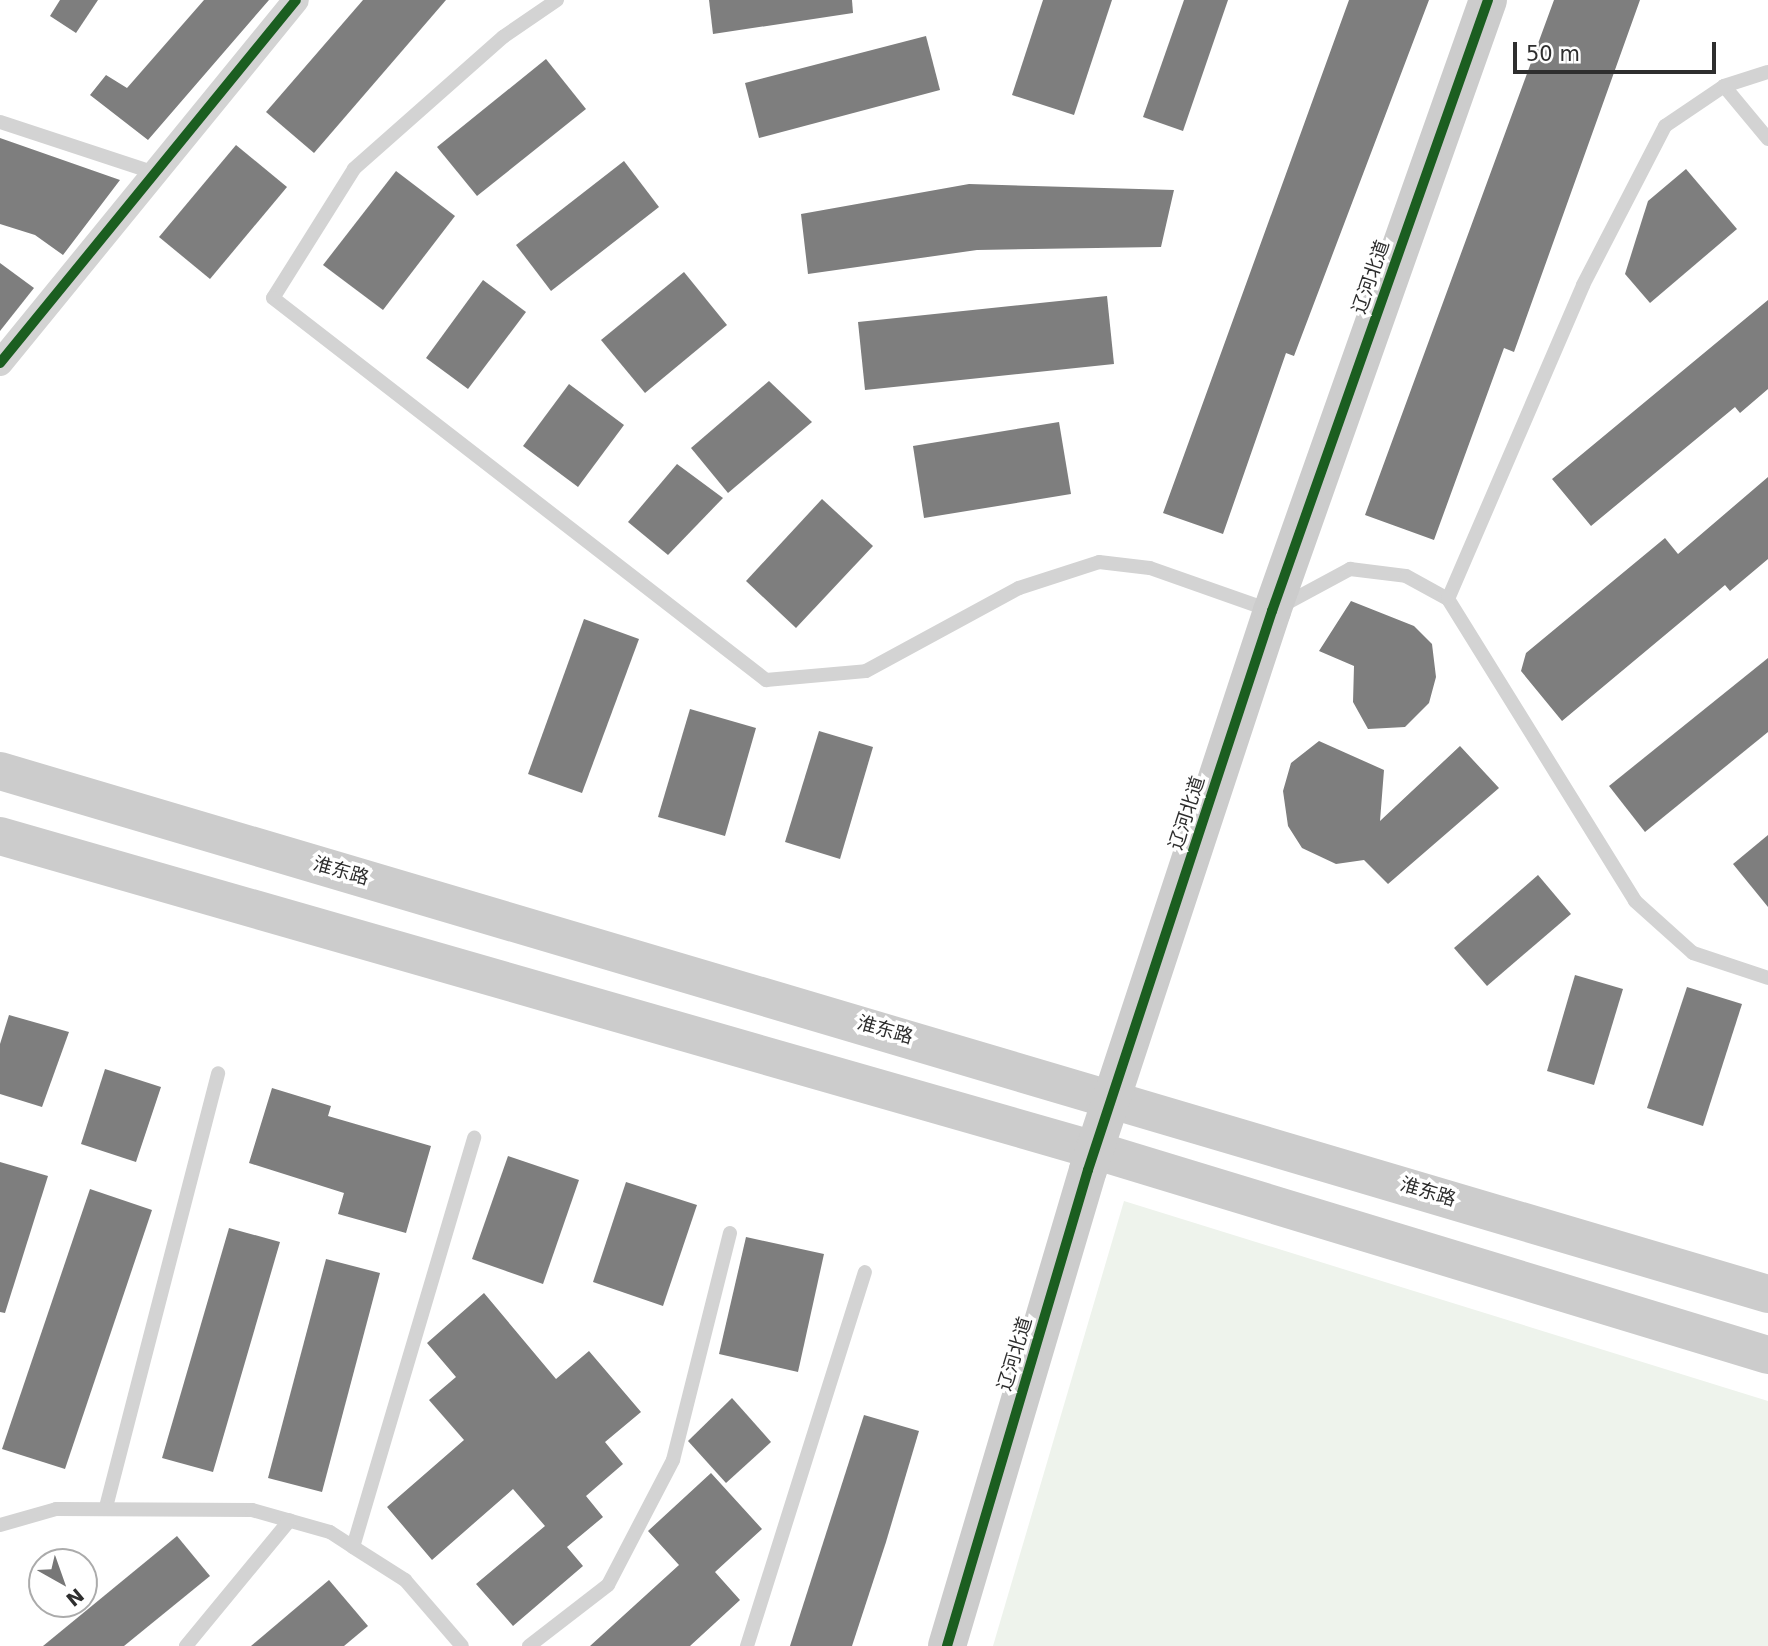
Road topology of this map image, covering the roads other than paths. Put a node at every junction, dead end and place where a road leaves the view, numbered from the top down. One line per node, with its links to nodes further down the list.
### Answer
1 (296, 0): 8 (street)
2 (557, 0): 11 (lane)
3 (1487, 0): 11 (main road, 辽河北道)
4 (1768, 72): 5 (lane)
5 (1724, 86): 7 (lane); 10 (lane)
6 (0, 122): 8 (lane)
7 (1768, 139)
8 (155, 173): 9 (street)
9 (0, 363)
10 (1448, 599): 11 (lane); 14 (lane)
11 (1272, 611): 16 (main road, 辽河北道)
12 (0, 771): 16 (main road, 淮东路)
13 (0, 836): 18 (main road)
14 (1768, 978)
15 (218, 1073): 23 (lane)
16 (1112, 1097): 18 (main road, 辽河北道); 21 (main road, 淮东路)
17 (474, 1138): 26 (lane)
18 (1094, 1150): 22 (main road); 31 (main road, 辽河北道)
19 (730, 1233): 29 (lane)
20 (865, 1272): 30 (lane)
21 (1768, 1294)
22 (1768, 1355)
23 (106, 1507): 24 (lane); 25 (lane)
24 (290, 1520): 26 (lane); 27 (lane)
25 (0, 1525)
26 (354, 1546): 28 (lane)
27 (186, 1646)
28 (462, 1646)
29 (529, 1646)
30 (747, 1646)
31 (947, 1646)

